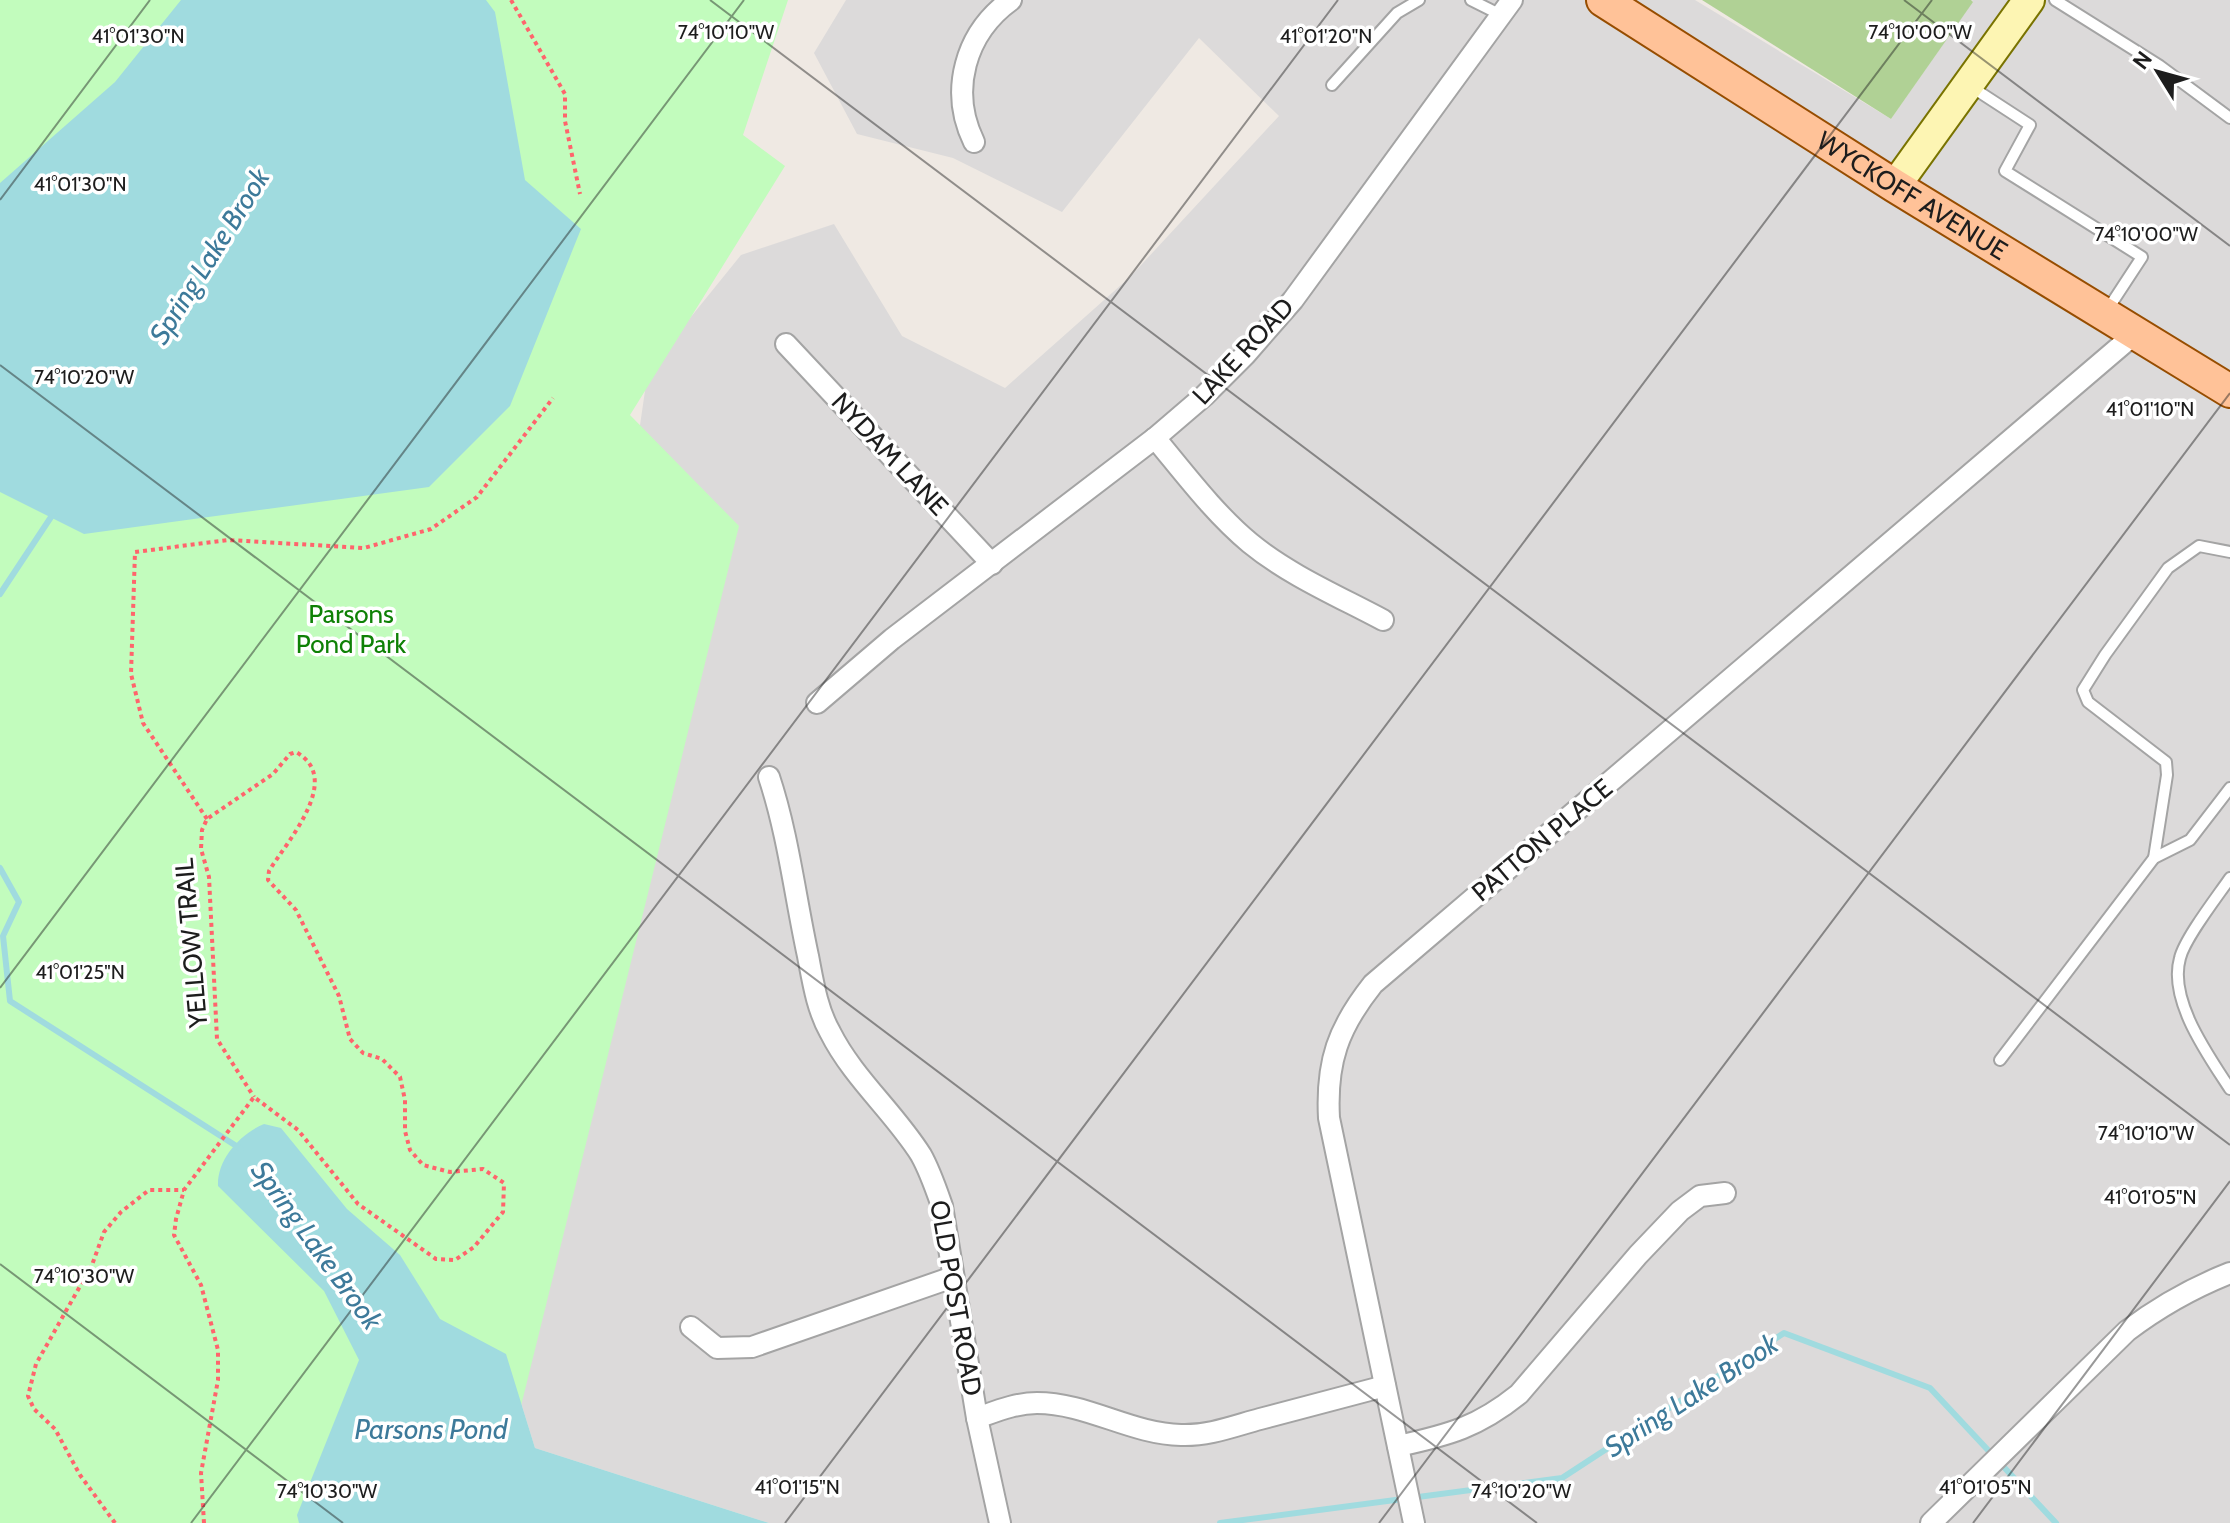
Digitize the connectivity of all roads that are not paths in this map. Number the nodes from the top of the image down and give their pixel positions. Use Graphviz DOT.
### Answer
graph roads {
  1 [pos="1011,0"];
  2 [pos="1419,0"];
  3 [pos="1471,0"];
  4 [pos="1603,0"];
  5 [pos="2029,0"];
  6 [pos="2055,0"];
  7 [pos="1506,8"];
  8 [pos="1332,85"];
  9 [pos="1968,85"];
  10 [pos="2230,118"];
  11 [pos="974,142"];
  12 [pos="1895,186"];
  13 [pos="2105,313"];
  14 [pos="2137,332"];
  15 [pos="786,344"];
  16 [pos="2228,391"];
  17 [pos="1155,438"];
  18 [pos="2230,552"];
  19 [pos="992,564"];
  20 [pos="1383,620"];
  21 [pos="817,703"];
  22 [pos="769,777"];
  23 [pos="2230,788"];
  24 [pos="2154,858"];
  25 [pos="2230,878"];
  26 [pos="2000,1060"];
  27 [pos="2230,1089"];
  28 [pos="1725,1193"];
  29 [pos="2230,1273"];
  30 [pos="953,1277"];
  31 [pos="691,1327"];
  32 [pos="1385,1386"];
  33 [pos="977,1418"];
  34 [pos="1398,1446"];
  35 [pos="1000,1523"];
  36 [pos="1414,1523"];
  37 [pos="1931,1523"];
  1 -- 11 [label="street"];
  2 -- 8 [label="lane"];
  3 -- 7 [label="lane"];
  4 -- 12 [label="main road, WYCKOFF AVENUE"];
  5 -- 9 [label="street"];
  6 -- 10 [label="lane"];
  7 -- 17 [label="street, LAKE ROAD"];
  9 -- 12 [label="street"];
  9 -- 13 [label="lane"];
  12 -- 13 [label="main road, WYCKOFF AVENUE"];
  13 -- 14 [label="main road, WYCKOFF AVENUE"];
  14 -- 16 [label="main road, WYCKOFF AVENUE"];
  14 -- 32 [label="street, PATTON PLACE"];
  15 -- 19 [label="street, NYDAM LANE"];
  17 -- 19 [label="street, LAKE ROAD"];
  17 -- 20 [label="street"];
  18 -- 24 [label="lane"];
  19 -- 21 [label="street, LAKE ROAD"];
  22 -- 30 [label="street, OLD POST ROAD"];
  23 -- 24 [label="lane"];
  24 -- 26 [label="lane"];
  25 -- 27 [label="lane"];
  28 -- 34 [label="street"];
  29 -- 37 [label="street"];
  30 -- 31 [label="street"];
  30 -- 33 [label="street, OLD POST ROAD"];
  32 -- 33 [label="street"];
  32 -- 34 [label="street, PATTON PLACE"];
  33 -- 35 [label="street, OLD POST ROAD"];
  34 -- 36 [label="street, PATTON PLACE"];
}
